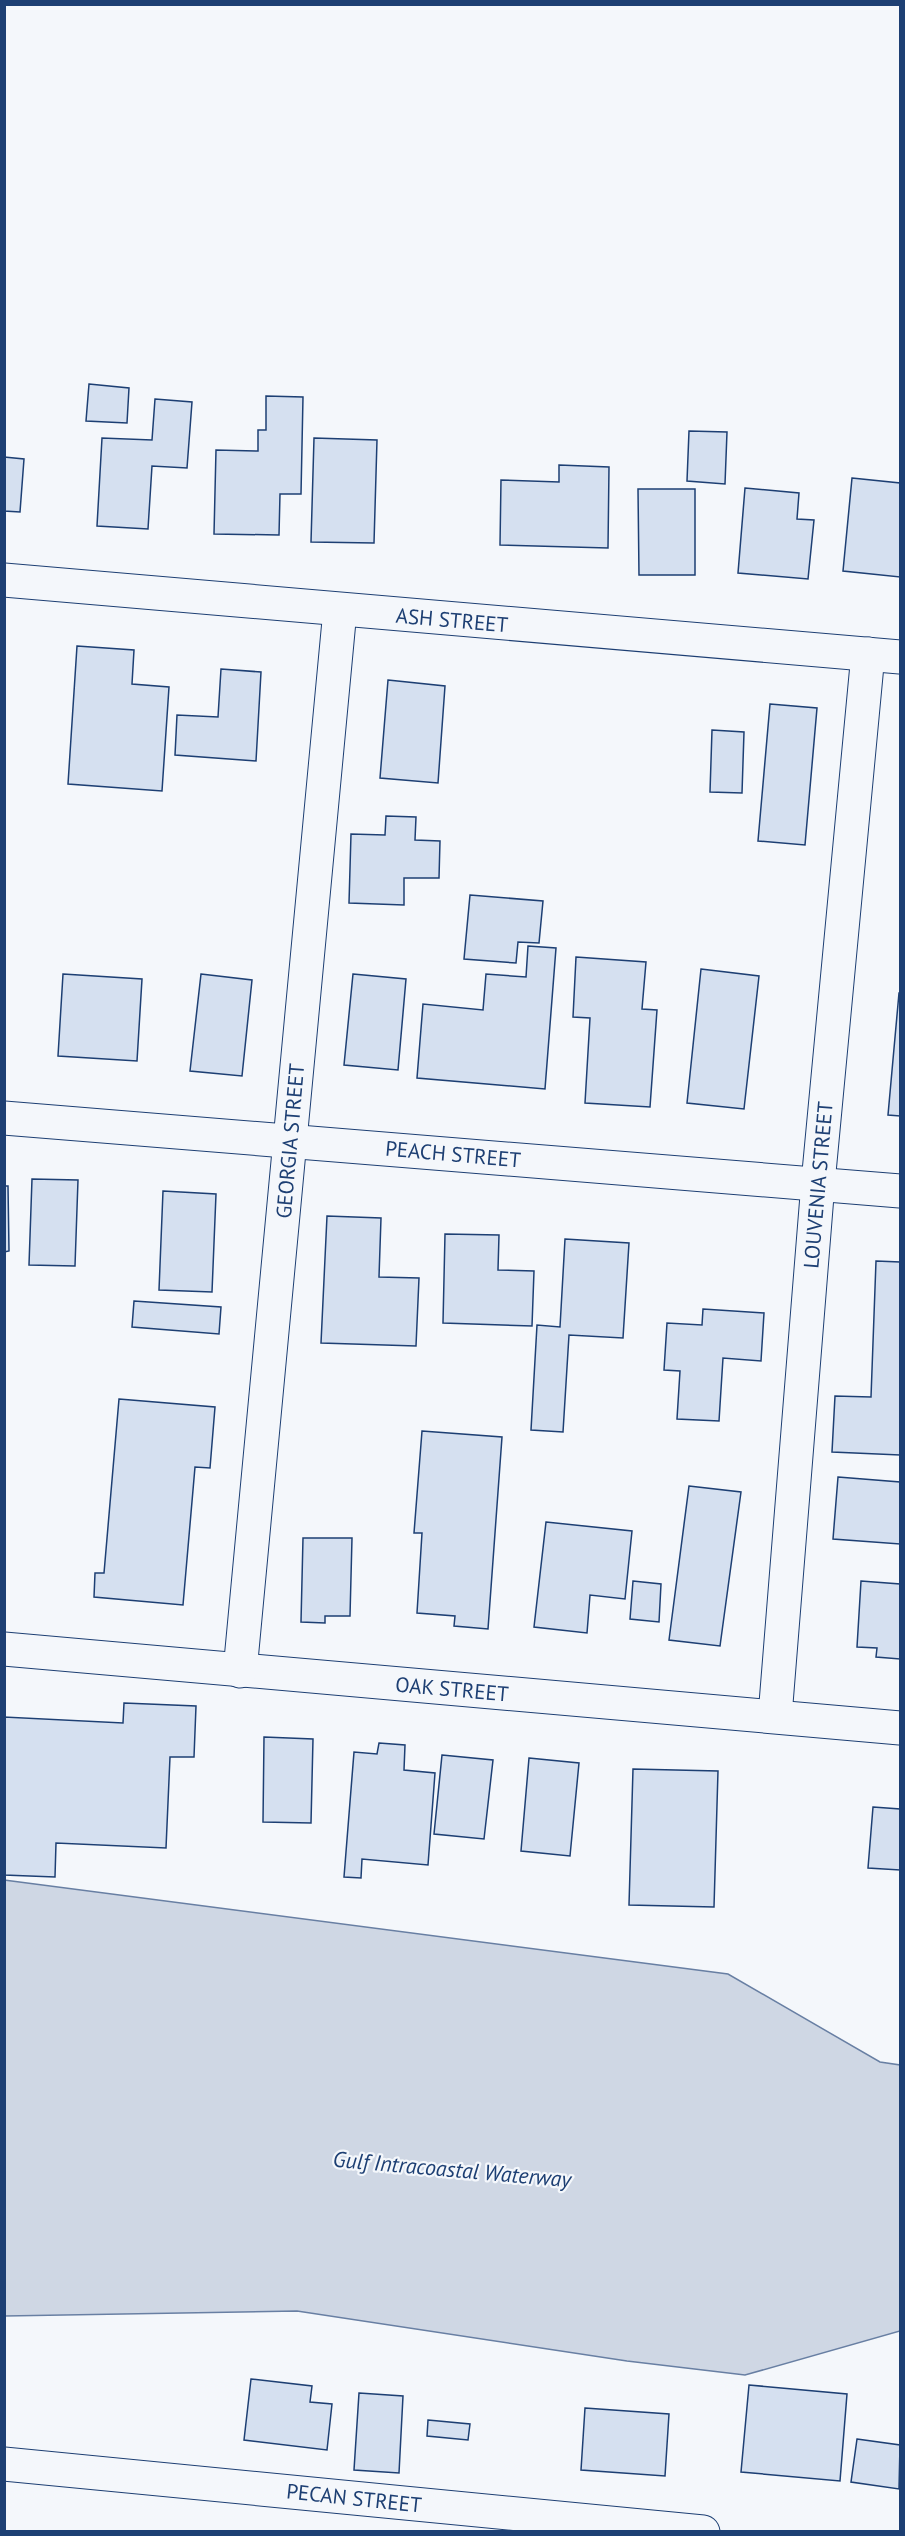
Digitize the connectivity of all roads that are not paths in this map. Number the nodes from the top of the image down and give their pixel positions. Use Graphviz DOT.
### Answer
graph roads {
  1 [pos="4,580"];
  2 [pos="340,610"];
  3 [pos="868,654"];
  4 [pos="900,657"];
  5 [pos="4,1118"];
  6 [pos="290,1141"];
  7 [pos="818,1183"];
  8 [pos="900,1191"];
  9 [pos="4,1649"];
  10 [pos="240,1671"];
  11 [pos="775,1716"];
  12 [pos="900,1728"];
  13 [pos="4,2464"];
  14 [pos="703,2532"];
  1 -- 2 [label="street, ASH STREET"];
  2 -- 3 [label="street, ASH STREET"];
  2 -- 6 [label="street, GEORGIA STREET"];
  3 -- 4 [label="street, ASH STREET"];
  3 -- 7 [label="street, LOUVENIA STREET"];
  5 -- 6 [label="street, PEACH STREET"];
  6 -- 7 [label="street, PEACH STREET"];
  6 -- 10 [label="street, GEORGIA STREET"];
  7 -- 8 [label="street, PEACH STREET"];
  7 -- 11 [label="street, LOUVENIA STREET"];
  9 -- 10 [label="street, OAK STREET"];
  10 -- 11 [label="street, OAK STREET"];
  11 -- 12 [label="street, OAK STREET"];
  13 -- 14 [label="street, PECAN STREET"];
}
